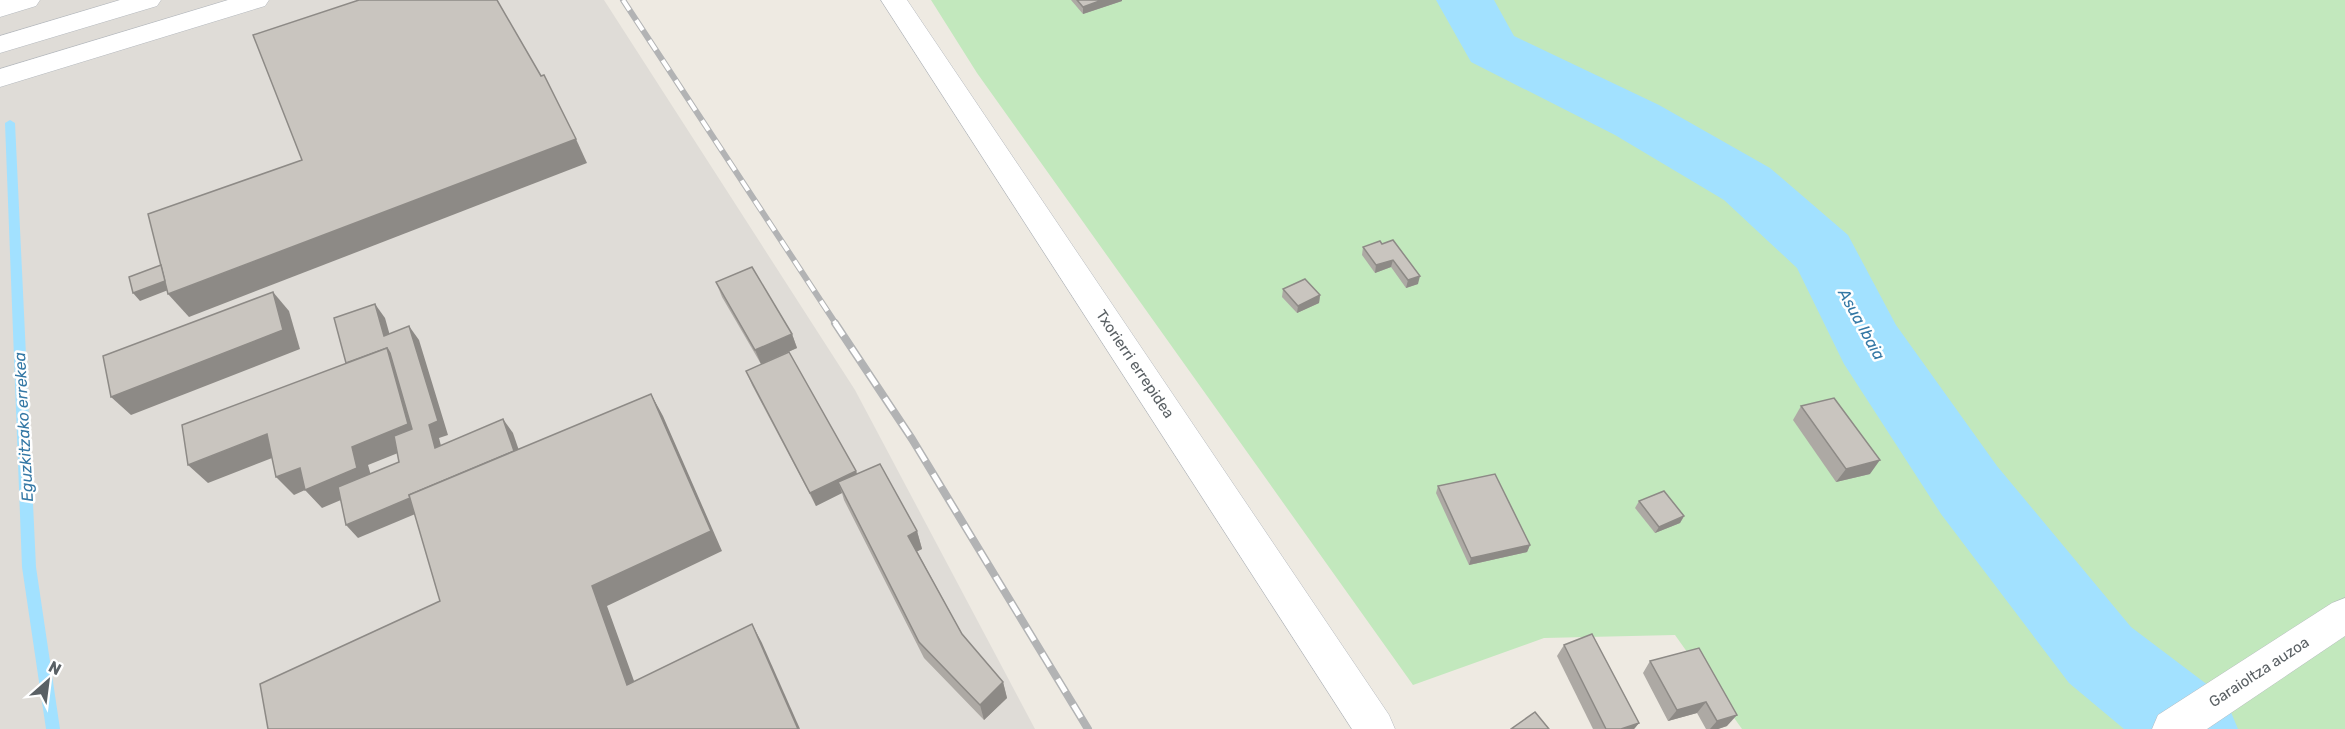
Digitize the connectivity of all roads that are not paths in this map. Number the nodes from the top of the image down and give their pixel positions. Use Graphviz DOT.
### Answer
graph roads {
  1 [pos="27,0"];
  2 [pos="148,0"];
  3 [pos="256,0"];
  4 [pos="894,0"];
  5 [pos="0,9"];
  6 [pos="0,45"];
  7 [pos="0,78"];
  8 [pos="2345,615"];
  9 [pos="1375,729"];
  10 [pos="2172,729"];
  1 -- 5 [label="street"];
  2 -- 6 [label="street"];
  3 -- 7 [label="street"];
  4 -- 9 [label="street, Txorierri errepidea"];
  8 -- 10 [label="street, Garaioltza auzoa"];
}
